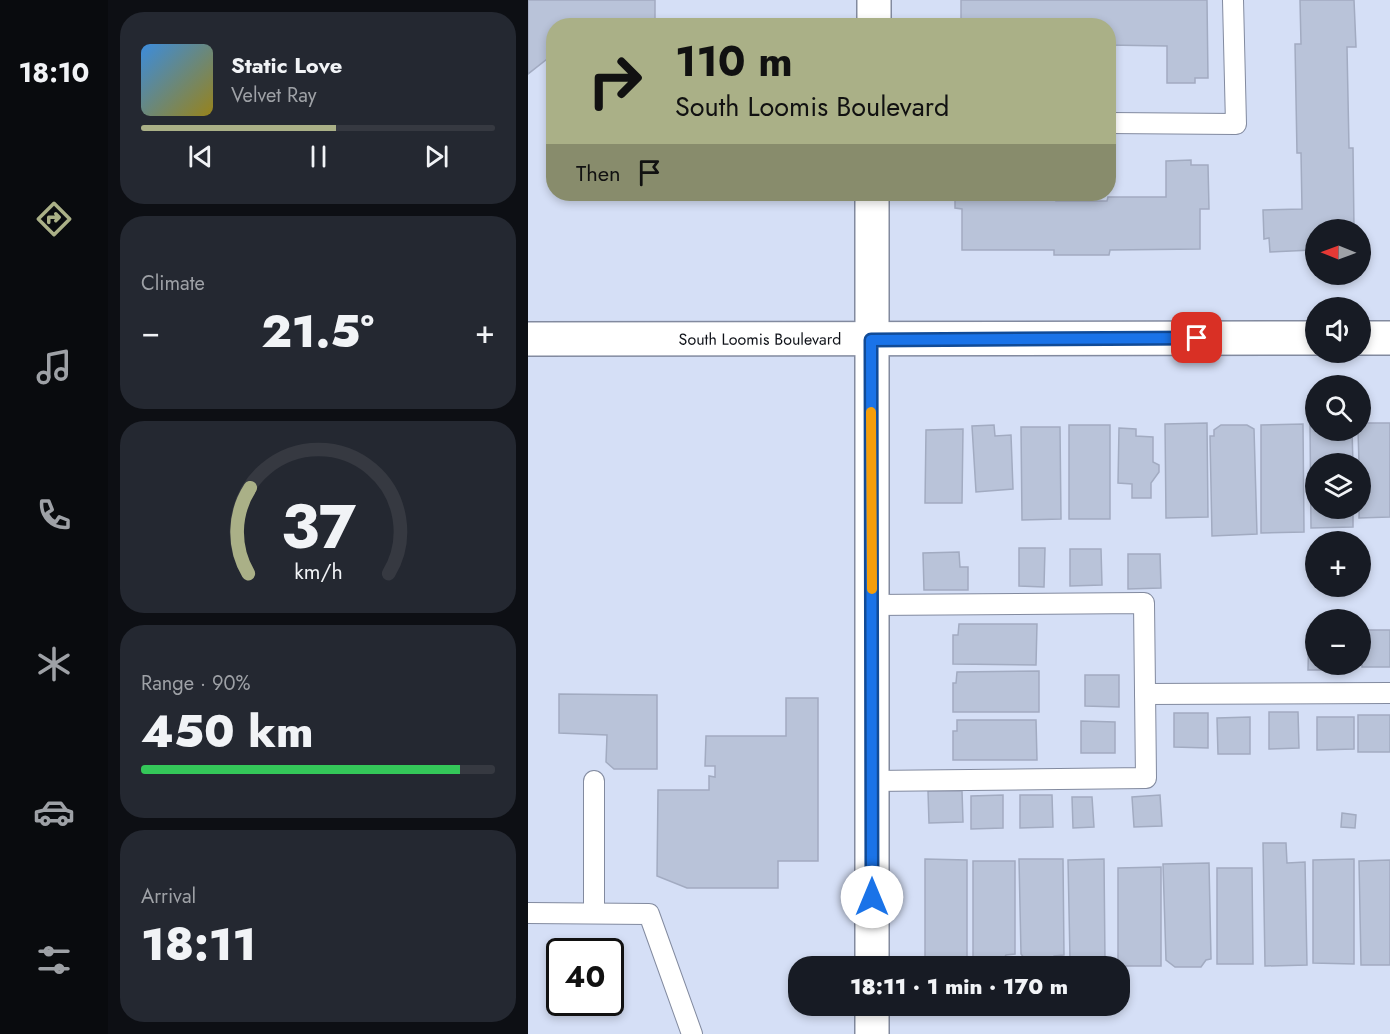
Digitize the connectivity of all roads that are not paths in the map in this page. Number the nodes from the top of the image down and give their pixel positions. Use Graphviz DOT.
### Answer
graph roads {
  1 [pos="874,0"];
  2 [pos="1233,0"];
  3 [pos="874,18"];
  4 [pos="1116,123"];
  5 [pos="872,201"];
  6 [pos="1305,338"];
  7 [pos="1371,338"];
  8 [pos="1390,338"];
  9 [pos="528,339"];
  10 [pos="871,340"];
  11 [pos="872,605"];
  12 [pos="1390,693"];
  13 [pos="1145,694"];
  14 [pos="594,781"];
  15 [pos="871,781"];
  16 [pos="594,912"];
  17 [pos="528,914"];
  18 [pos="872,956"];
  19 [pos="872,1016"];
  20 [pos="692,1034"];
  21 [pos="872,1034"];
  1 -- 3 [label="street"];
  2 -- 4 [label="lane"];
  5 -- 10 [label="street"];
  6 -- 10 [label="street, South Loomis Boulevard"];
  7 -- 8 [label="street"];
  9 -- 10 [label="street, South Loomis Boulevard"];
  10 -- 11 [label="street"];
  11 -- 13 [label="lane"];
  11 -- 15 [label="street"];
  12 -- 13 [label="lane"];
  13 -- 15 [label="lane"];
  14 -- 16 [label="lane"];
  15 -- 18 [label="street"];
  16 -- 17 [label="lane"];
  16 -- 20 [label="lane"];
  19 -- 21 [label="street"];
}
